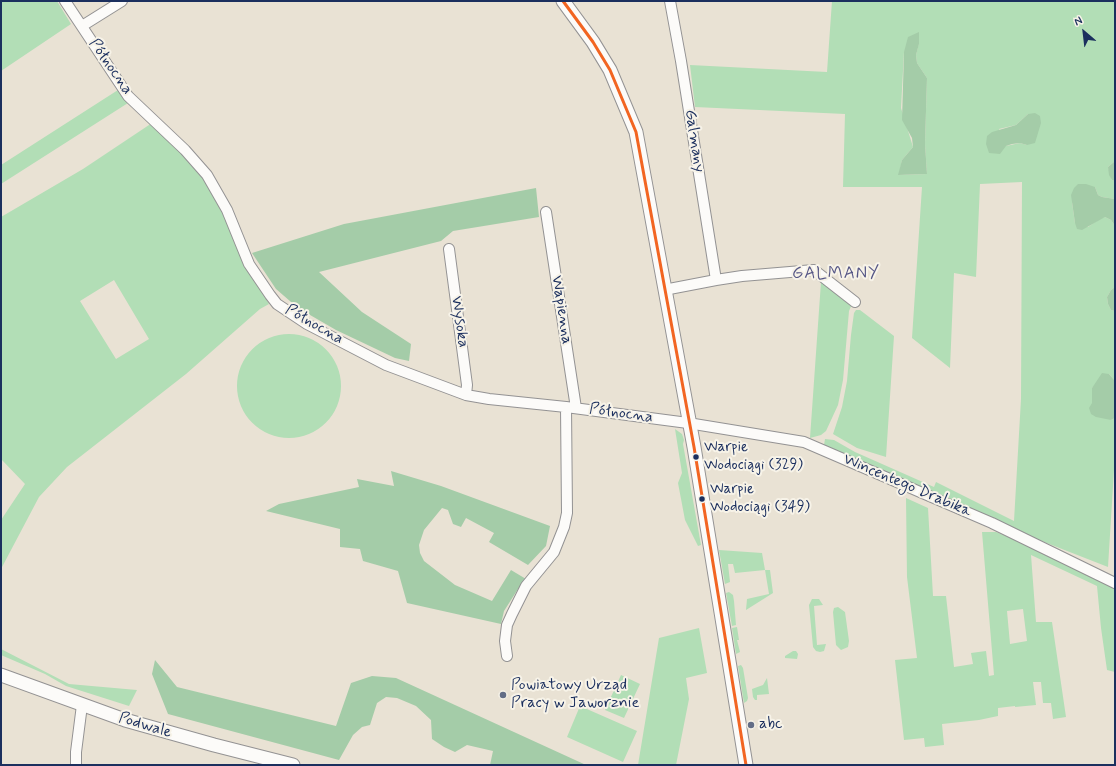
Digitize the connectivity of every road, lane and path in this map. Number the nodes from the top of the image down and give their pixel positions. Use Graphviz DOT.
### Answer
graph roads {
  1 [pos="65,1"];
  2 [pos="122,1"];
  3 [pos="563,1"];
  4 [pos="670,1"];
  5 [pos="82,26"];
  6 [pos="546,212"];
  7 [pos="449,249"];
  8 [pos="716,280"];
  9 [pos="664,290"];
  10 [pos="855,302"];
  11 [pos="466,394"];
  12 [pos="571,407"];
  13 [pos="688,423"];
  14 [pos="1115,583"];
  15 [pos="507,656"];
  16 [pos="1,675"];
  17 [pos="82,706"];
  18 [pos="76,765"];
  19 [pos="293,765"];
  20 [pos="746,765"];
  1 -- 5 [label="street, Północna"];
  2 -- 5 [label="street"];
  3 -- 9 [label="street"];
  4 -- 8 [label="street, Galmany"];
  5 -- 11 [label="street, Północna"];
  6 -- 12 [label="street, Wapienna"];
  7 -- 11 [label="street, Wysoka"];
  8 -- 9 [label="street"];
  8 -- 10 [label="street"];
  9 -- 13 [label="street"];
  11 -- 12 [label="street, Północna"];
  12 -- 13 [label="street, Północna"];
  12 -- 15 [label="street, Wapienna"];
  13 -- 14 [label="street, Wincentego Drabika"];
  13 -- 20 [label="street"];
  16 -- 17 [label="street, Podwale"];
  17 -- 18 [label="street"];
  17 -- 19 [label="street, Podwale"];
}
